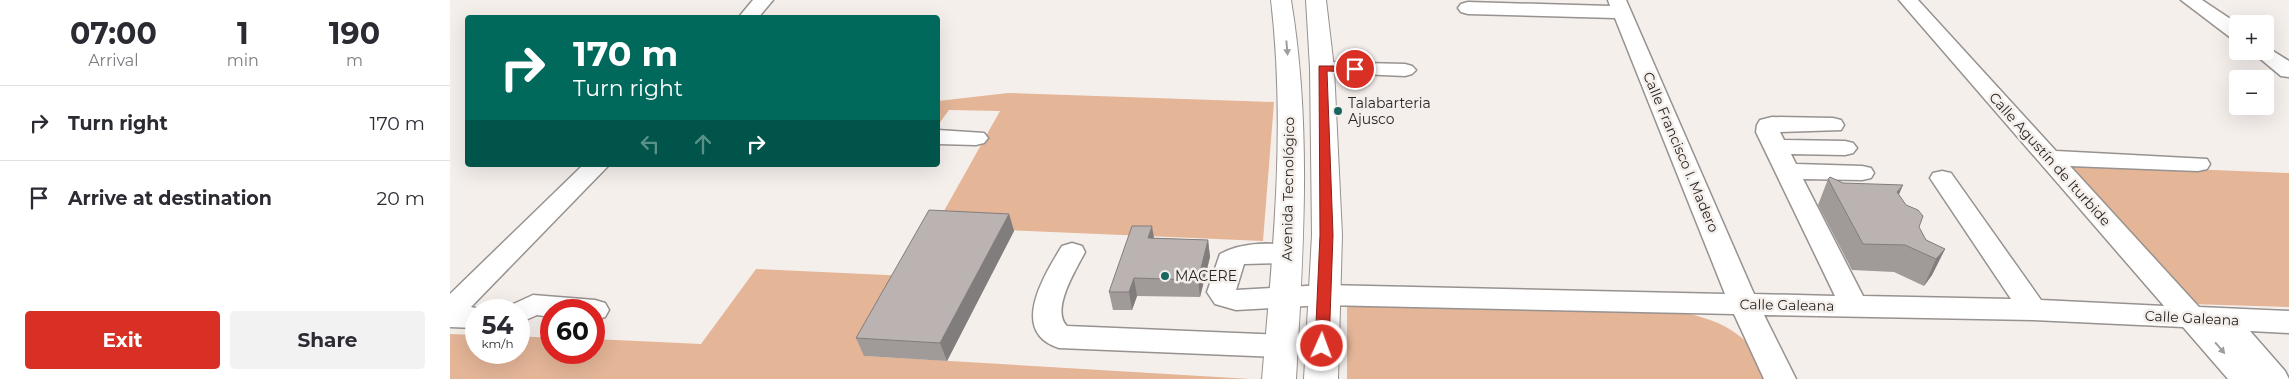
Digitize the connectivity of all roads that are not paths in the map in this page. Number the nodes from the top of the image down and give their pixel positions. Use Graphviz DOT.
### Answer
graph roads {
  1 [pos="764,0"];
  2 [pos="1281,0"];
  3 [pos="1908,0"];
  4 [pos="2190,0"];
  5 [pos="1318,3"];
  6 [pos="1619,6"];
  7 [pos="1468,8"];
  8 [pos="750,15"];
  9 [pos="2229,28"];
  10 [pos="2273,60"];
  11 [pos="1322,68"];
  12 [pos="1404,70"];
  13 [pos="2289,72"];
  14 [pos="1833,124"];
  15 [pos="940,137"];
  16 [pos="976,138"];
  17 [pos="1774,147"];
  18 [pos="1845,148"];
  19 [pos="2048,158"];
  20 [pos="2198,164"];
  21 [pos="595,167"];
  22 [pos="1786,172"];
  23 [pos="1862,173"];
  24 [pos="1942,178"];
  25 [pos="1072,252"];
  26 [pos="1287,254"];
  27 [pos="1324,295"];
  28 [pos="1285,297"];
  29 [pos="1744,304"];
  30 [pos="1854,306"];
  31 [pos="2033,310"];
  32 [pos="450,311"];
  33 [pos="450,317"];
  34 [pos="465,318"];
  35 [pos="2193,318"];
  36 [pos="2223,319"];
  37 [pos="2289,322"];
  38 [pos="1281,346"];
  39 [pos="1279,379"];
  40 [pos="1321,379"];
  41 [pos="1780,379"];
  42 [pos="2246,379"];
  43 [pos="2274,379"];
  1 -- 8 [label="street"];
  2 -- 26 [label="main road, Avenida Tecnológico, one-way"];
  3 -- 19 [label="street, Calle Agustín de Iturbide"];
  4 -- 9 [label="street"];
  5 -- 11 [label="main road"];
  6 -- 7 [label="street"];
  6 -- 29 [label="street, Calle Francisco I. Madero"];
  10 -- 13 [label="street"];
  11 -- 12 [label="street"];
  11 -- 27 [label="main road"];
  14 -- 17 [label="street"];
  15 -- 16 [label="street"];
  17 -- 18 [label="street"];
  17 -- 22 [label="street"];
  19 -- 20 [label="street"];
  19 -- 35 [label="street, Calle Agustín de Iturbide"];
  21 -- 32 [label="street"];
  22 -- 23 [label="street"];
  22 -- 30 [label="street"];
  24 -- 31 [label="street"];
  25 -- 38 [label="street"];
  26 -- 28 [label="main road, Avenida Tecnológico"];
  26 -- 28 [label="street, Calle Galeana"];
  27 -- 28 [label="street, Calle Galeana"];
  27 -- 29 [label="street, Calle Galeana"];
  27 -- 40 [label="main road"];
  28 -- 38 [label="main road, Avenida Tecnológico"];
  29 -- 30 [label="street, Calle Galeana"];
  29 -- 41 [label="street, Calle Francisco I. Madero"];
  30 -- 31 [label="street, Calle Galeana"];
  31 -- 35 [label="street, Calle Galeana"];
  33 -- 34 [label="street"];
  35 -- 36 [label="street, Calle Galeana"];
  35 -- 42 [label="street, Calle Agustín de Iturbide, one-way"];
  36 -- 37 [label="street, Calle Galeana"];
  36 -- 43 [label="street"];
  38 -- 39 [label="main road, Avenida Tecnológico"];
}
